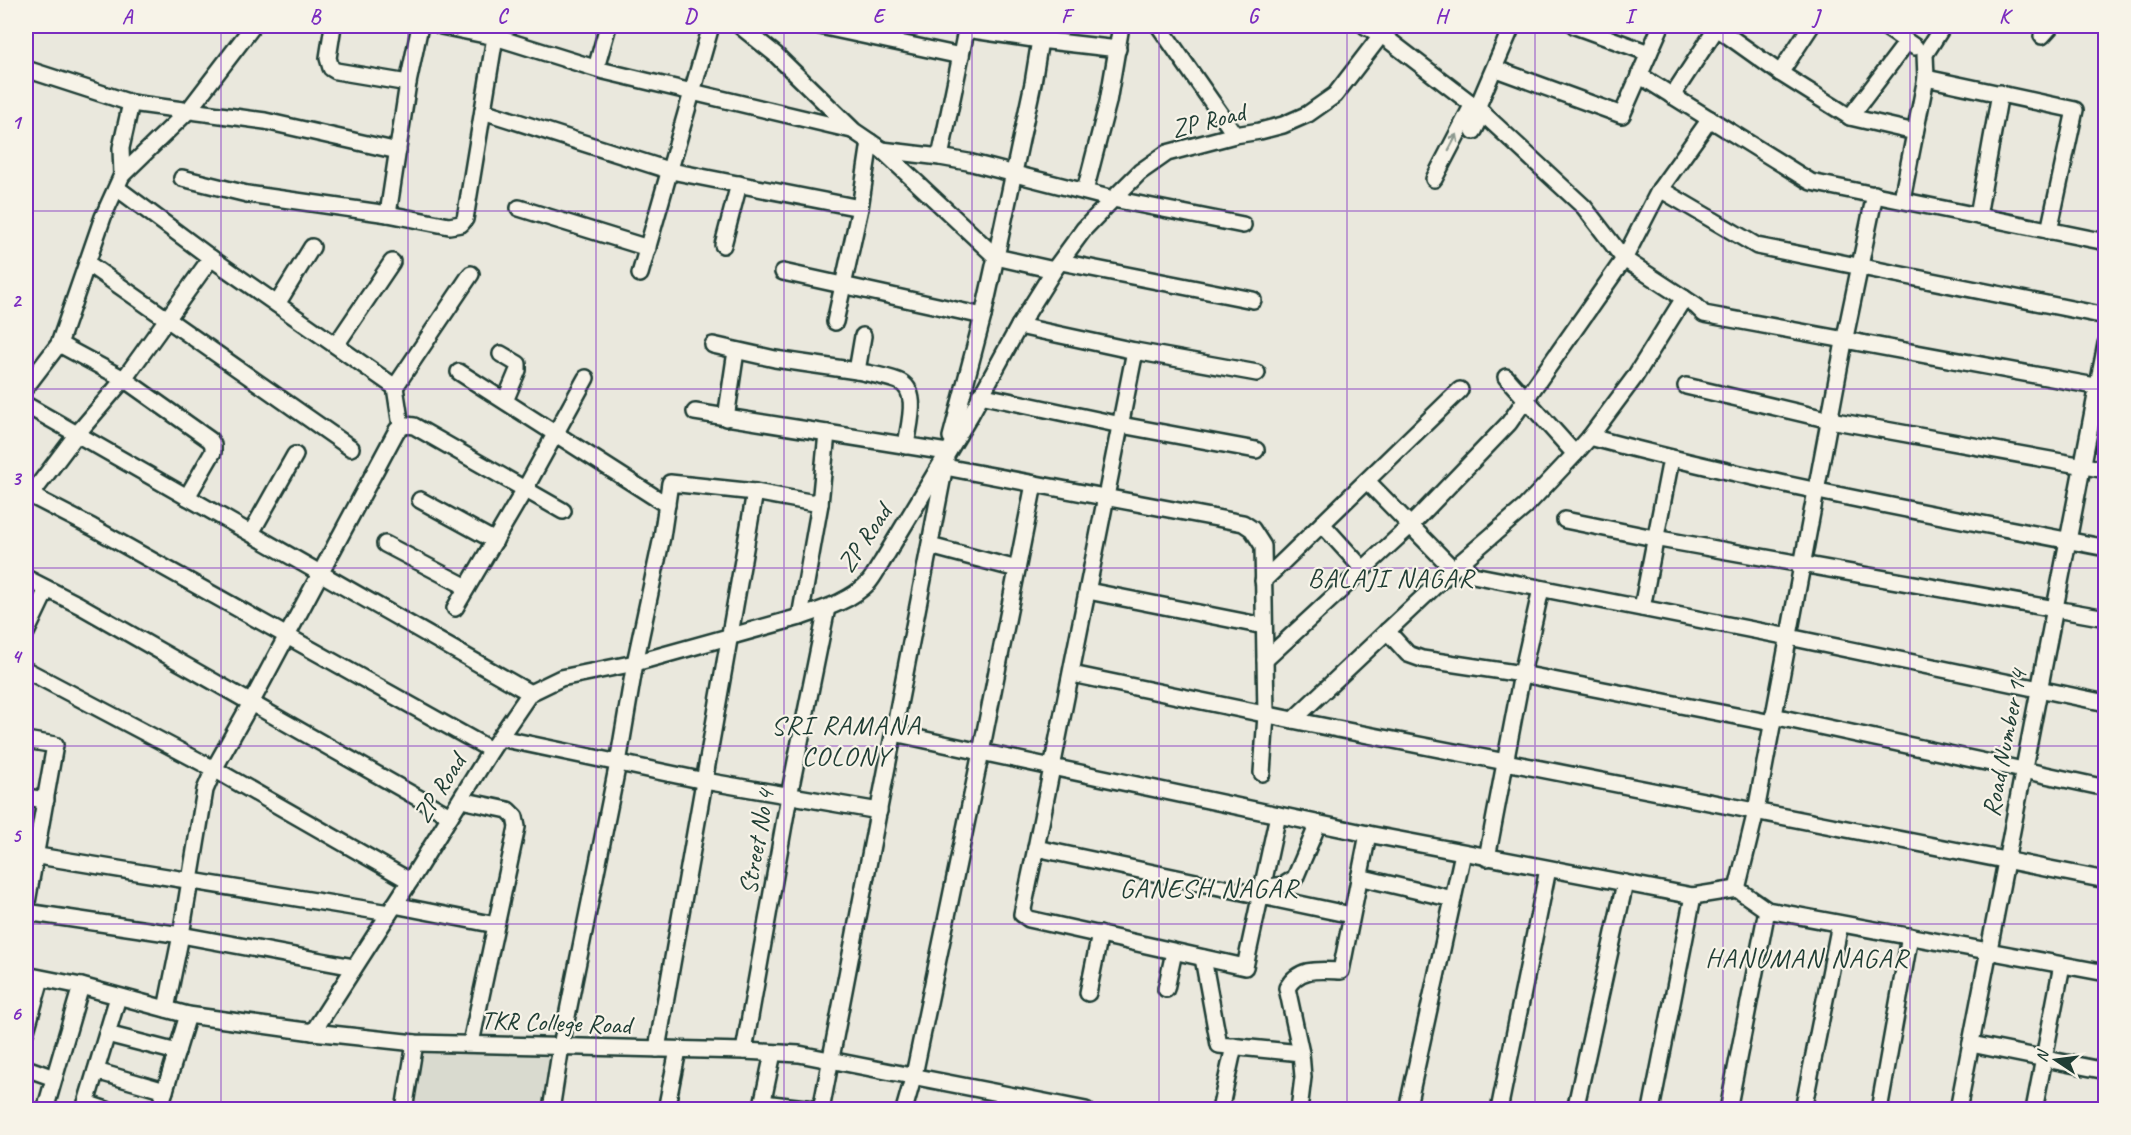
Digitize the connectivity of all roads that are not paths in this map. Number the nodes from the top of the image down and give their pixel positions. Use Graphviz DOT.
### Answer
graph roads {
  1 [pos="253,26"];
  2 [pos="333,26"];
  3 [pos="420,26"];
  4 [pos="441,26"];
  5 [pos="608,26"];
  6 [pos="711,26"];
  7 [pos="740,26"];
  8 [pos="820,26"];
  9 [pos="1121,26"];
  10 [pos="1159,26"];
  11 [pos="1365,26"];
  12 [pos="1512,26"];
  13 [pos="1575,26"];
  14 [pos="1661,26"];
  15 [pos="1811,26"];
  16 [pos="1884,26"];
  17 [pos="1943,26"];
  18 [pos="967,27"];
  19 [pos="1718,27"];
  20 [pos="477,29"];
  21 [pos="1385,30"];
  22 [pos="495,37"];
  23 [pos="1040,40"];
  24 [pos="1907,42"];
  25 [pos="1118,49"];
  26 [pos="1649,53"];
  27 [pos="1925,54"];
  28 [pos="961,56"];
  29 [pos="596,68"];
  30 [pos="26,69"];
  31 [pos="1496,69"];
  32 [pos="1780,73"];
  33 [pos="1640,75"];
  34 [pos="1926,78"];
  35 [pos="408,83"];
  36 [pos="693,92"];
  37 [pos="2000,93"];
  38 [pos="1672,96"];
  39 [pos="131,103"];
  40 [pos="1478,108"];
  41 [pos="188,111"];
  42 [pos="483,111"];
  43 [pos="1850,117"];
  44 [pos="1710,119"];
  45 [pos="1474,130"];
  46 [pos="854,131"];
  47 [pos="1915,132"];
  48 [pos="1235,135"];
  49 [pos="876,146"];
  50 [pos="398,151"];
  51 [pos="940,157"];
  52 [pos="671,171"];
  53 [pos="1014,174"];
  54 [pos="182,178"];
  55 [pos="1434,180"];
  56 [pos="119,181"];
  57 [pos="740,184"];
  58 [pos="1660,189"];
  59 [pos="1085,191"];
  60 [pos="1875,194"];
  61 [pos="1113,199"];
  62 [pos="1902,199"];
  63 [pos="519,208"];
  64 [pos="860,208"];
  65 [pos="388,214"];
  66 [pos="1978,216"];
  67 [pos="1243,225"];
  68 [pos="2049,231"];
  69 [pos="2106,242"];
  70 [pos="723,245"];
  71 [pos="312,247"];
  72 [pos="648,248"];
  73 [pos="996,257"];
  74 [pos="211,258"];
  75 [pos="1624,259"];
  76 [pos="392,262"];
  77 [pos="87,263"];
  78 [pos="1058,266"];
  79 [pos="1859,266"];
  80 [pos="783,272"];
  81 [pos="471,274"];
  82 [pos="640,274"];
  83 [pos="842,285"];
  84 [pos="1684,298"];
  85 [pos="1253,300"];
  86 [pos="277,304"];
  87 [pos="983,316"];
  88 [pos="2106,316"];
  89 [pos="167,318"];
  90 [pos="835,322"];
  91 [pos="1019,327"];
  92 [pos="863,336"];
  93 [pos="1844,342"];
  94 [pos="58,344"];
  95 [pos="2106,344"];
  96 [pos="336,345"];
  97 [pos="713,345"];
  98 [pos="736,351"];
  99 [pos="1136,351"];
  100 [pos="501,354"];
  101 [pos="857,371"];
  102 [pos="459,372"];
  103 [pos="1257,374"];
  104 [pos="1506,377"];
  105 [pos="586,378"];
  106 [pos="124,379"];
  107 [pos="1686,386"];
  108 [pos="26,387"];
  109 [pos="395,387"];
  110 [pos="2101,387"];
  111 [pos="1460,390"];
  112 [pos="980,395"];
  113 [pos="1526,399"];
  114 [pos="505,401"];
  115 [pos="26,405"];
  116 [pos="695,412"];
  117 [pos="726,418"];
  118 [pos="1830,420"];
  119 [pos="1121,425"];
  120 [pos="401,426"];
  121 [pos="556,432"];
  122 [pos="827,433"];
  123 [pos="77,434"];
  124 [pos="1590,437"];
  125 [pos="906,446"];
  126 [pos="351,448"];
  127 [pos="1256,450"];
  128 [pos="296,454"];
  129 [pos="1575,454"];
  130 [pos="1671,459"];
  131 [pos="946,460"];
  132 [pos="2082,466"];
  133 [pos="2106,470"];
  134 [pos="1367,481"];
  135 [pos="1034,484"];
  136 [pos="525,489"];
  137 [pos="1817,491"];
  138 [pos="755,492"];
  139 [pos="28,494"];
  140 [pos="187,497"];
  141 [pos="1107,498"];
  142 [pos="420,500"];
  143 [pos="820,504"];
  144 [pos="667,505"];
  145 [pos="563,511"];
  146 [pos="1565,520"];
  147 [pos="1322,524"];
  148 [pos="1410,526"];
  149 [pos="251,533"];
  150 [pos="1654,538"];
  151 [pos="2068,540"];
  152 [pos="495,541"];
  153 [pos="385,544"];
  154 [pos="930,546"];
  155 [pos="2106,548"];
  156 [pos="1803,564"];
  157 [pos="1457,566"];
  158 [pos="1017,569"];
  159 [pos="1363,569"];
  160 [pos="321,574"];
  161 [pos="26,578"];
  162 [pos="1263,581"];
  163 [pos="467,587"];
  164 [pos="47,589"];
  165 [pos="1541,589"];
  166 [pos="1088,591"];
  167 [pos="454,608"];
  168 [pos="827,608"];
  169 [pos="1642,608"];
  170 [pos="2055,608"];
  171 [pos="800,617"];
  172 [pos="2106,618"];
  173 [pos="1264,626"];
  174 [pos="1387,631"];
  175 [pos="26,633"];
  176 [pos="731,635"];
  177 [pos="287,636"];
  178 [pos="1789,637"];
  179 [pos="1265,660"];
  180 [pos="635,663"];
  181 [pos="26,670"];
  182 [pos="1072,674"];
  183 [pos="1522,674"];
  184 [pos="2039,689"];
  185 [pos="530,693"];
  186 [pos="251,703"];
  187 [pos="2106,703"];
  188 [pos="1266,715"];
  189 [pos="1773,719"];
  190 [pos="1293,720"];
  191 [pos="894,733"];
  192 [pos="26,740"];
  193 [pos="496,744"];
  194 [pos="981,752"];
  195 [pos="1506,762"];
  196 [pos="618,763"];
  197 [pos="1053,767"];
  198 [pos="214,769"];
  199 [pos="2023,771"];
  200 [pos="1262,773"];
  201 [pos="705,781"];
  202 [pos="2106,788"];
  203 [pos="789,796"];
  204 [pos="26,797"];
  205 [pos="46,800"];
  206 [pos="461,800"];
  207 [pos="879,811"];
  208 [pos="1756,811"];
  209 [pos="1278,815"];
  210 [pos="450,816"];
  211 [pos="1318,824"];
  212 [pos="1368,834"];
  213 [pos="1036,848"];
  214 [pos="1463,853"];
  215 [pos="31,855"];
  216 [pos="1487,858"];
  217 [pos="2006,861"];
  218 [pos="1548,869"];
  219 [pos="1359,877"];
  220 [pos="191,880"];
  221 [pos="2106,880"];
  222 [pos="410,881"];
  223 [pos="1625,883"];
  224 [pos="1737,889"];
  225 [pos="1260,892"];
  226 [pos="1693,896"];
  227 [pos="1453,898"];
  228 [pos="391,909"];
  229 [pos="26,910"];
  230 [pos="1767,910"];
  231 [pos="1351,915"];
  232 [pos="1840,924"];
  233 [pos="496,925"];
  234 [pos="1100,934"];
  235 [pos="181,935"];
  236 [pos="1910,936"];
  237 [pos="1989,950"];
  238 [pos="1174,952"];
  239 [pos="1203,958"];
  240 [pos="2062,965"];
  241 [pos="354,967"];
  242 [pos="2106,973"];
  243 [pos="33,977"];
  244 [pos="81,986"];
  245 [pos="1166,989"];
  246 [pos="1088,993"];
  247 [pos="118,997"];
  248 [pos="166,1009"];
  249 [pos="188,1015"];
  250 [pos="26,1031"];
  251 [pos="313,1032"];
  252 [pos="107,1034"];
  253 [pos="415,1043"];
  254 [pos="471,1043"];
  255 [pos="1971,1044"];
  256 [pos="561,1046"];
  257 [pos="1234,1046"];
  258 [pos="657,1049"];
  259 [pos="678,1050"];
  260 [pos="744,1050"];
  261 [pos="177,1052"];
  262 [pos="773,1053"];
  263 [pos="1301,1053"];
  264 [pos="2044,1058"];
  265 [pos="831,1059"];
  266 [pos="26,1068"];
  267 [pos="96,1071"];
  268 [pos="2106,1071"];
  269 [pos="914,1075"];
  270 [pos="54,1078"];
  271 [pos="165,1091"];
  272 [pos="85,1106"];
  273 [pos="762,1106"];
  274 [pos="822,1109"];
  275 [pos="45,1110"];
  276 [pos="107,1110"];
  277 [pos="159,1110"];
  278 [pos="404,1110"];
  279 [pos="551,1110"];
  280 [pos="666,1110"];
  281 [pos="904,1110"];
  282 [pos="1086,1110"];
  283 [pos="1220,1110"];
  284 [pos="1299,1110"];
  285 [pos="1407,1110"];
  286 [pos="1499,1110"];
  287 [pos="1575,1110"];
  288 [pos="1651,1110"];
  289 [pos="1728,1110"];
  290 [pos="1803,1110"];
  291 [pos="1879,1110"];
  292 [pos="1959,1110"];
  293 [pos="2034,1110"];
  1 -- 41 [label="street"];
  2 -- 35 [label="street"];
  3 -- 35 [label="street"];
  4 -- 20 [label="street"];
  5 -- 29 [label="street"];
  6 -- 36 [label="street"];
  7 -- 46 [label="street"];
  8 -- 28 [label="street"];
  9 -- 25 [label="street"];
  10 -- 48 [label="street"];
  11 -- 21 [label="street"];
  12 -- 31 [label="street"];
  13 -- 26 [label="street"];
  14 -- 26 [label="street"];
  15 -- 32 [label="street"];
  16 -- 24 [label="street"];
  17 -- 27 [label="street"];
  18 -- 23 [label="street"];
  18 -- 28 [label="street"];
  19 -- 32 [label="street"];
  19 -- 38 [label="street"];
  20 -- 22 [label="street"];
  21 -- 40 [label="street"];
  21 -- 48 [label="street, ZP Road"];
  22 -- 29 [label="street"];
  22 -- 42 [label="street"];
  23 -- 25 [label="street"];
  23 -- 53 [label="street"];
  24 -- 27 [label="street"];
  24 -- 43 [label="street"];
  25 -- 59 [label="street"];
  26 -- 33 [label="street"];
  27 -- 34 [label="street"];
  28 -- 51 [label="street"];
  29 -- 36 [label="street"];
  30 -- 39 [label="street"];
  31 -- 33 [label="street"];
  31 -- 40 [label="street"];
  32 -- 43 [label="street"];
  33 -- 38 [label="street"];
  34 -- 37 [label="street"];
  34 -- 47 [label="street"];
  35 -- 50 [label="street"];
  36 -- 46 [label="street"];
  36 -- 52 [label="street"];
  37 -- 66 [label="street"];
  37 -- 68 [label="street"];
  38 -- 44 [label="street"];
  39 -- 41 [label="street"];
  39 -- 56 [label="street"];
  40 -- 45 [label="street"];
  55 -- 40 [label="street, one-way"];
  40 -- 75 [label="street"];
  41 -- 50 [label="street"];
  41 -- 56 [label="street"];
  42 -- 52 [label="street"];
  42 -- 65 [label="street"];
  43 -- 47 [label="street"];
  44 -- 58 [label="street"];
  44 -- 60 [label="street"];
  46 -- 49 [label="street"];
  47 -- 62 [label="street"];
  48 -- 61 [label="street, ZP Road"];
  49 -- 51 [label="street"];
  49 -- 64 [label="street"];
  49 -- 73 [label="street"];
  50 -- 65 [label="street"];
  51 -- 53 [label="street"];
  52 -- 57 [label="street"];
  52 -- 72 [label="street"];
  53 -- 59 [label="street"];
  53 -- 73 [label="street"];
  54 -- 65 [label="street"];
  56 -- 74 [label="street"];
  56 -- 77 [label="street"];
  57 -- 64 [label="street"];
  57 -- 70 [label="street"];
  58 -- 75 [label="street"];
  58 -- 79 [label="street"];
  59 -- 61 [label="street"];
  60 -- 62 [label="street"];
  60 -- 79 [label="street"];
  61 -- 67 [label="street"];
  61 -- 78 [label="street, ZP Road"];
  62 -- 66 [label="street"];
  63 -- 72 [label="street"];
  64 -- 83 [label="street"];
  66 -- 68 [label="street"];
  68 -- 69 [label="street"];
  71 -- 86 [label="street"];
  72 -- 82 [label="street"];
  73 -- 78 [label="street"];
  73 -- 87 [label="street"];
  74 -- 86 [label="street"];
  74 -- 89 [label="street"];
  75 -- 84 [label="street"];
  75 -- 113 [label="street"];
  76 -- 96 [label="street"];
  77 -- 89 [label="street"];
  77 -- 94 [label="street"];
  78 -- 85 [label="street"];
  78 -- 91 [label="street, ZP Road"];
  79 -- 88 [label="street"];
  79 -- 93 [label="street"];
  80 -- 83 [label="street"];
  81 -- 109 [label="street"];
  83 -- 87 [label="street"];
  83 -- 90 [label="street"];
  84 -- 93 [label="street"];
  84 -- 124 [label="street"];
  86 -- 96 [label="street"];
  87 -- 131 [label="street"];
  89 -- 106 [label="street"];
  89 -- 126 [label="street"];
  91 -- 99 [label="street"];
  91 -- 112 [label="street, ZP Road"];
  92 -- 101 [label="street"];
  93 -- 110 [label="street"];
  93 -- 118 [label="street"];
  94 -- 106 [label="street"];
  94 -- 108 [label="street"];
  95 -- 110 [label="street, Road Number 14"];
  96 -- 109 [label="street"];
  97 -- 98 [label="street"];
  98 -- 101 [label="street"];
  98 -- 117 [label="street"];
  99 -- 103 [label="street"];
  99 -- 119 [label="street"];
  100 -- 114 [label="street"];
  101 -- 125 [label="street"];
  102 -- 114 [label="street"];
  104 -- 113 [label="street"];
  105 -- 121 [label="street"];
  106 -- 123 [label="street"];
  106 -- 140 [label="street"];
  107 -- 118 [label="street"];
  109 -- 120 [label="street"];
  110 -- 132 [label="street, Road Number 14"];
  111 -- 134 [label="street"];
  112 -- 119 [label="street"];
  112 -- 131 [label="street, ZP Road"];
  113 -- 129 [label="street"];
  113 -- 148 [label="street"];
  114 -- 121 [label="street"];
  115 -- 123 [label="street"];
  116 -- 117 [label="street"];
  117 -- 122 [label="street"];
  118 -- 132 [label="street"];
  118 -- 137 [label="street"];
  119 -- 127 [label="street"];
  119 -- 141 [label="street"];
  120 -- 136 [label="street"];
  120 -- 160 [label="street"];
  121 -- 136 [label="street"];
  121 -- 144 [label="street"];
  122 -- 125 [label="street"];
  122 -- 143 [label="street"];
  123 -- 139 [label="street"];
  123 -- 140 [label="street"];
  124 -- 129 [label="street"];
  124 -- 130 [label="street"];
  125 -- 131 [label="street"];
  128 -- 149 [label="street"];
  129 -- 157 [label="street"];
  130 -- 137 [label="street"];
  130 -- 150 [label="street"];
  131 -- 135 [label="street"];
  131 -- 154 [label="street"];
  131 -- 168 [label="street, ZP Road"];
  132 -- 133 [label="street"];
  132 -- 151 [label="street, Road Number 14"];
  134 -- 147 [label="street"];
  134 -- 148 [label="street"];
  135 -- 141 [label="street"];
  135 -- 158 [label="street"];
  136 -- 145 [label="street"];
  136 -- 152 [label="street"];
  137 -- 151 [label="street"];
  137 -- 156 [label="street"];
  138 -- 143 [label="street"];
  138 -- 144 [label="street"];
  138 -- 176 [label="street"];
  139 -- 177 [label="street"];
  140 -- 149 [label="street"];
  141 -- 162 [label="street"];
  141 -- 166 [label="street"];
  142 -- 152 [label="street"];
  143 -- 171 [label="street"];
  144 -- 180 [label="street"];
  146 -- 150 [label="street"];
  147 -- 159 [label="street"];
  147 -- 162 [label="street"];
  148 -- 157 [label="street"];
  148 -- 159 [label="street"];
  149 -- 160 [label="street"];
  150 -- 156 [label="street"];
  150 -- 169 [label="street"];
  151 -- 155 [label="street"];
  151 -- 170 [label="street, Road Number 14"];
  152 -- 163 [label="street"];
  153 -- 163 [label="street"];
  154 -- 158 [label="street"];
  154 -- 191 [label="street"];
  156 -- 170 [label="street"];
  156 -- 178 [label="street"];
  157 -- 165 [label="street"];
  157 -- 174 [label="street"];
  158 -- 194 [label="street"];
  159 -- 179 [label="street"];
  160 -- 177 [label="street"];
  160 -- 185 [label="street"];
  161 -- 164 [label="street"];
  162 -- 173 [label="street"];
  163 -- 167 [label="street"];
  164 -- 175 [label="street"];
  164 -- 186 [label="street"];
  165 -- 169 [label="street"];
  165 -- 183 [label="street"];
  166 -- 173 [label="street"];
  166 -- 182 [label="street"];
  168 -- 171 [label="street, ZP Road"];
  168 -- 203 [label="street, Street No 4"];
  169 -- 178 [label="street"];
  170 -- 172 [label="street"];
  170 -- 184 [label="street, Road Number 14"];
  171 -- 176 [label="street, ZP Road"];
  173 -- 179 [label="street"];
  174 -- 183 [label="street"];
  174 -- 190 [label="street"];
  176 -- 180 [label="street, ZP Road"];
  176 -- 201 [label="street"];
  177 -- 186 [label="street"];
  177 -- 193 [label="street"];
  178 -- 184 [label="street"];
  178 -- 189 [label="street"];
  179 -- 188 [label="street"];
  180 -- 185 [label="street, ZP Road"];
  180 -- 196 [label="street"];
  181 -- 198 [label="street"];
  182 -- 188 [label="street"];
  182 -- 197 [label="street"];
  183 -- 189 [label="street"];
  183 -- 195 [label="street"];
  184 -- 187 [label="street"];
  184 -- 199 [label="street, Road Number 14"];
  185 -- 193 [label="street, ZP Road"];
  186 -- 198 [label="street"];
  186 -- 210 [label="street"];
  188 -- 190 [label="street"];
  188 -- 200 [label="street"];
  189 -- 199 [label="street"];
  189 -- 208 [label="street"];
  190 -- 195 [label="street"];
  191 -- 194 [label="street"];
  191 -- 207 [label="street"];
  192 -- 205 [label="street"];
  193 -- 196 [label="street"];
  193 -- 206 [label="street, ZP Road"];
  194 -- 197 [label="street"];
  194 -- 269 [label="street"];
  195 -- 208 [label="street"];
  195 -- 216 [label="street"];
  196 -- 201 [label="street"];
  196 -- 256 [label="street"];
  197 -- 209 [label="street"];
  197 -- 213 [label="street"];
  198 -- 220 [label="street"];
  198 -- 222 [label="street"];
  199 -- 202 [label="street"];
  199 -- 217 [label="street, Road Number 14"];
  201 -- 203 [label="street"];
  201 -- 258 [label="street"];
  203 -- 207 [label="street"];
  203 -- 260 [label="street, Street No 4"];
  204 -- 205 [label="street"];
  205 -- 215 [label="street"];
  206 -- 210 [label="street, ZP Road"];
  206 -- 233 [label="street"];
  207 -- 265 [label="street"];
  208 -- 217 [label="street"];
  208 -- 224 [label="street"];
  209 -- 211 [label="street"];
  209 -- 225 [label="street"];
  210 -- 222 [label="street, ZP Road"];
  211 -- 212 [label="street"];
  211 -- 225 [label="street"];
  212 -- 214 [label="street"];
  212 -- 219 [label="street"];
  213 -- 225 [label="street"];
  213 -- 234 [label="street"];
  214 -- 216 [label="street"];
  214 -- 227 [label="street"];
  215 -- 220 [label="street"];
  215 -- 229 [label="street"];
  216 -- 218 [label="street"];
  217 -- 221 [label="street"];
  217 -- 237 [label="street, Road Number 14"];
  218 -- 223 [label="street"];
  218 -- 286 [label="street"];
  219 -- 227 [label="street"];
  219 -- 231 [label="street"];
  220 -- 228 [label="street"];
  220 -- 235 [label="street"];
  222 -- 228 [label="street, ZP Road"];
  223 -- 226 [label="street"];
  223 -- 287 [label="street"];
  224 -- 226 [label="street"];
  224 -- 230 [label="street"];
  225 -- 231 [label="street"];
  225 -- 239 [label="street"];
  226 -- 288 [label="street"];
  227 -- 285 [label="street"];
  228 -- 233 [label="street"];
  228 -- 241 [label="street, ZP Road"];
  229 -- 235 [label="street"];
  230 -- 232 [label="street"];
  230 -- 289 [label="street"];
  231 -- 263 [label="street"];
  232 -- 236 [label="street"];
  232 -- 290 [label="street"];
  233 -- 254 [label="street"];
  234 -- 238 [label="street"];
  234 -- 246 [label="street"];
  235 -- 241 [label="street"];
  235 -- 248 [label="street"];
  236 -- 237 [label="street"];
  236 -- 291 [label="street"];
  237 -- 240 [label="street"];
  237 -- 255 [label="street, Road Number 14"];
  238 -- 239 [label="street"];
  238 -- 245 [label="street"];
  239 -- 257 [label="street"];
  240 -- 242 [label="street"];
  240 -- 264 [label="street"];
  241 -- 251 [label="street, ZP Road"];
  243 -- 244 [label="street, TKR College Road"];
  243 -- 250 [label="street"];
  244 -- 247 [label="street, TKR College Road"];
  244 -- 270 [label="street"];
  247 -- 248 [label="street, TKR College Road"];
  247 -- 252 [label="street"];
  248 -- 249 [label="street, TKR College Road"];
  249 -- 251 [label="street, TKR College Road"];
  249 -- 261 [label="street"];
  251 -- 253 [label="street, TKR College Road"];
  252 -- 261 [label="street"];
  252 -- 267 [label="street"];
  253 -- 254 [label="street, TKR College Road"];
  253 -- 278 [label="street"];
  254 -- 256 [label="street, TKR College Road"];
  255 -- 264 [label="street"];
  255 -- 292 [label="street, Road Number 14"];
  256 -- 258 [label="street, TKR College Road"];
  256 -- 279 [label="street"];
  257 -- 263 [label="street"];
  257 -- 283 [label="street"];
  258 -- 259 [label="street, TKR College Road"];
  259 -- 260 [label="street, TKR College Road"];
  259 -- 280 [label="street"];
  260 -- 262 [label="street, TKR College Road"];
  261 -- 271 [label="street"];
  262 -- 265 [label="street, TKR College Road"];
  262 -- 273 [label="street"];
  263 -- 284 [label="street"];
  264 -- 268 [label="street"];
  264 -- 293 [label="street"];
  265 -- 269 [label="street, TKR College Road"];
  265 -- 274 [label="street"];
  266 -- 270 [label="street"];
  267 -- 271 [label="street"];
  267 -- 272 [label="street"];
  269 -- 281 [label="street"];
  269 -- 282 [label="street, TKR College Road"];
  270 -- 275 [label="street"];
  271 -- 277 [label="street"];
  272 -- 276 [label="street"];
  273 -- 274 [label="street"];
}
